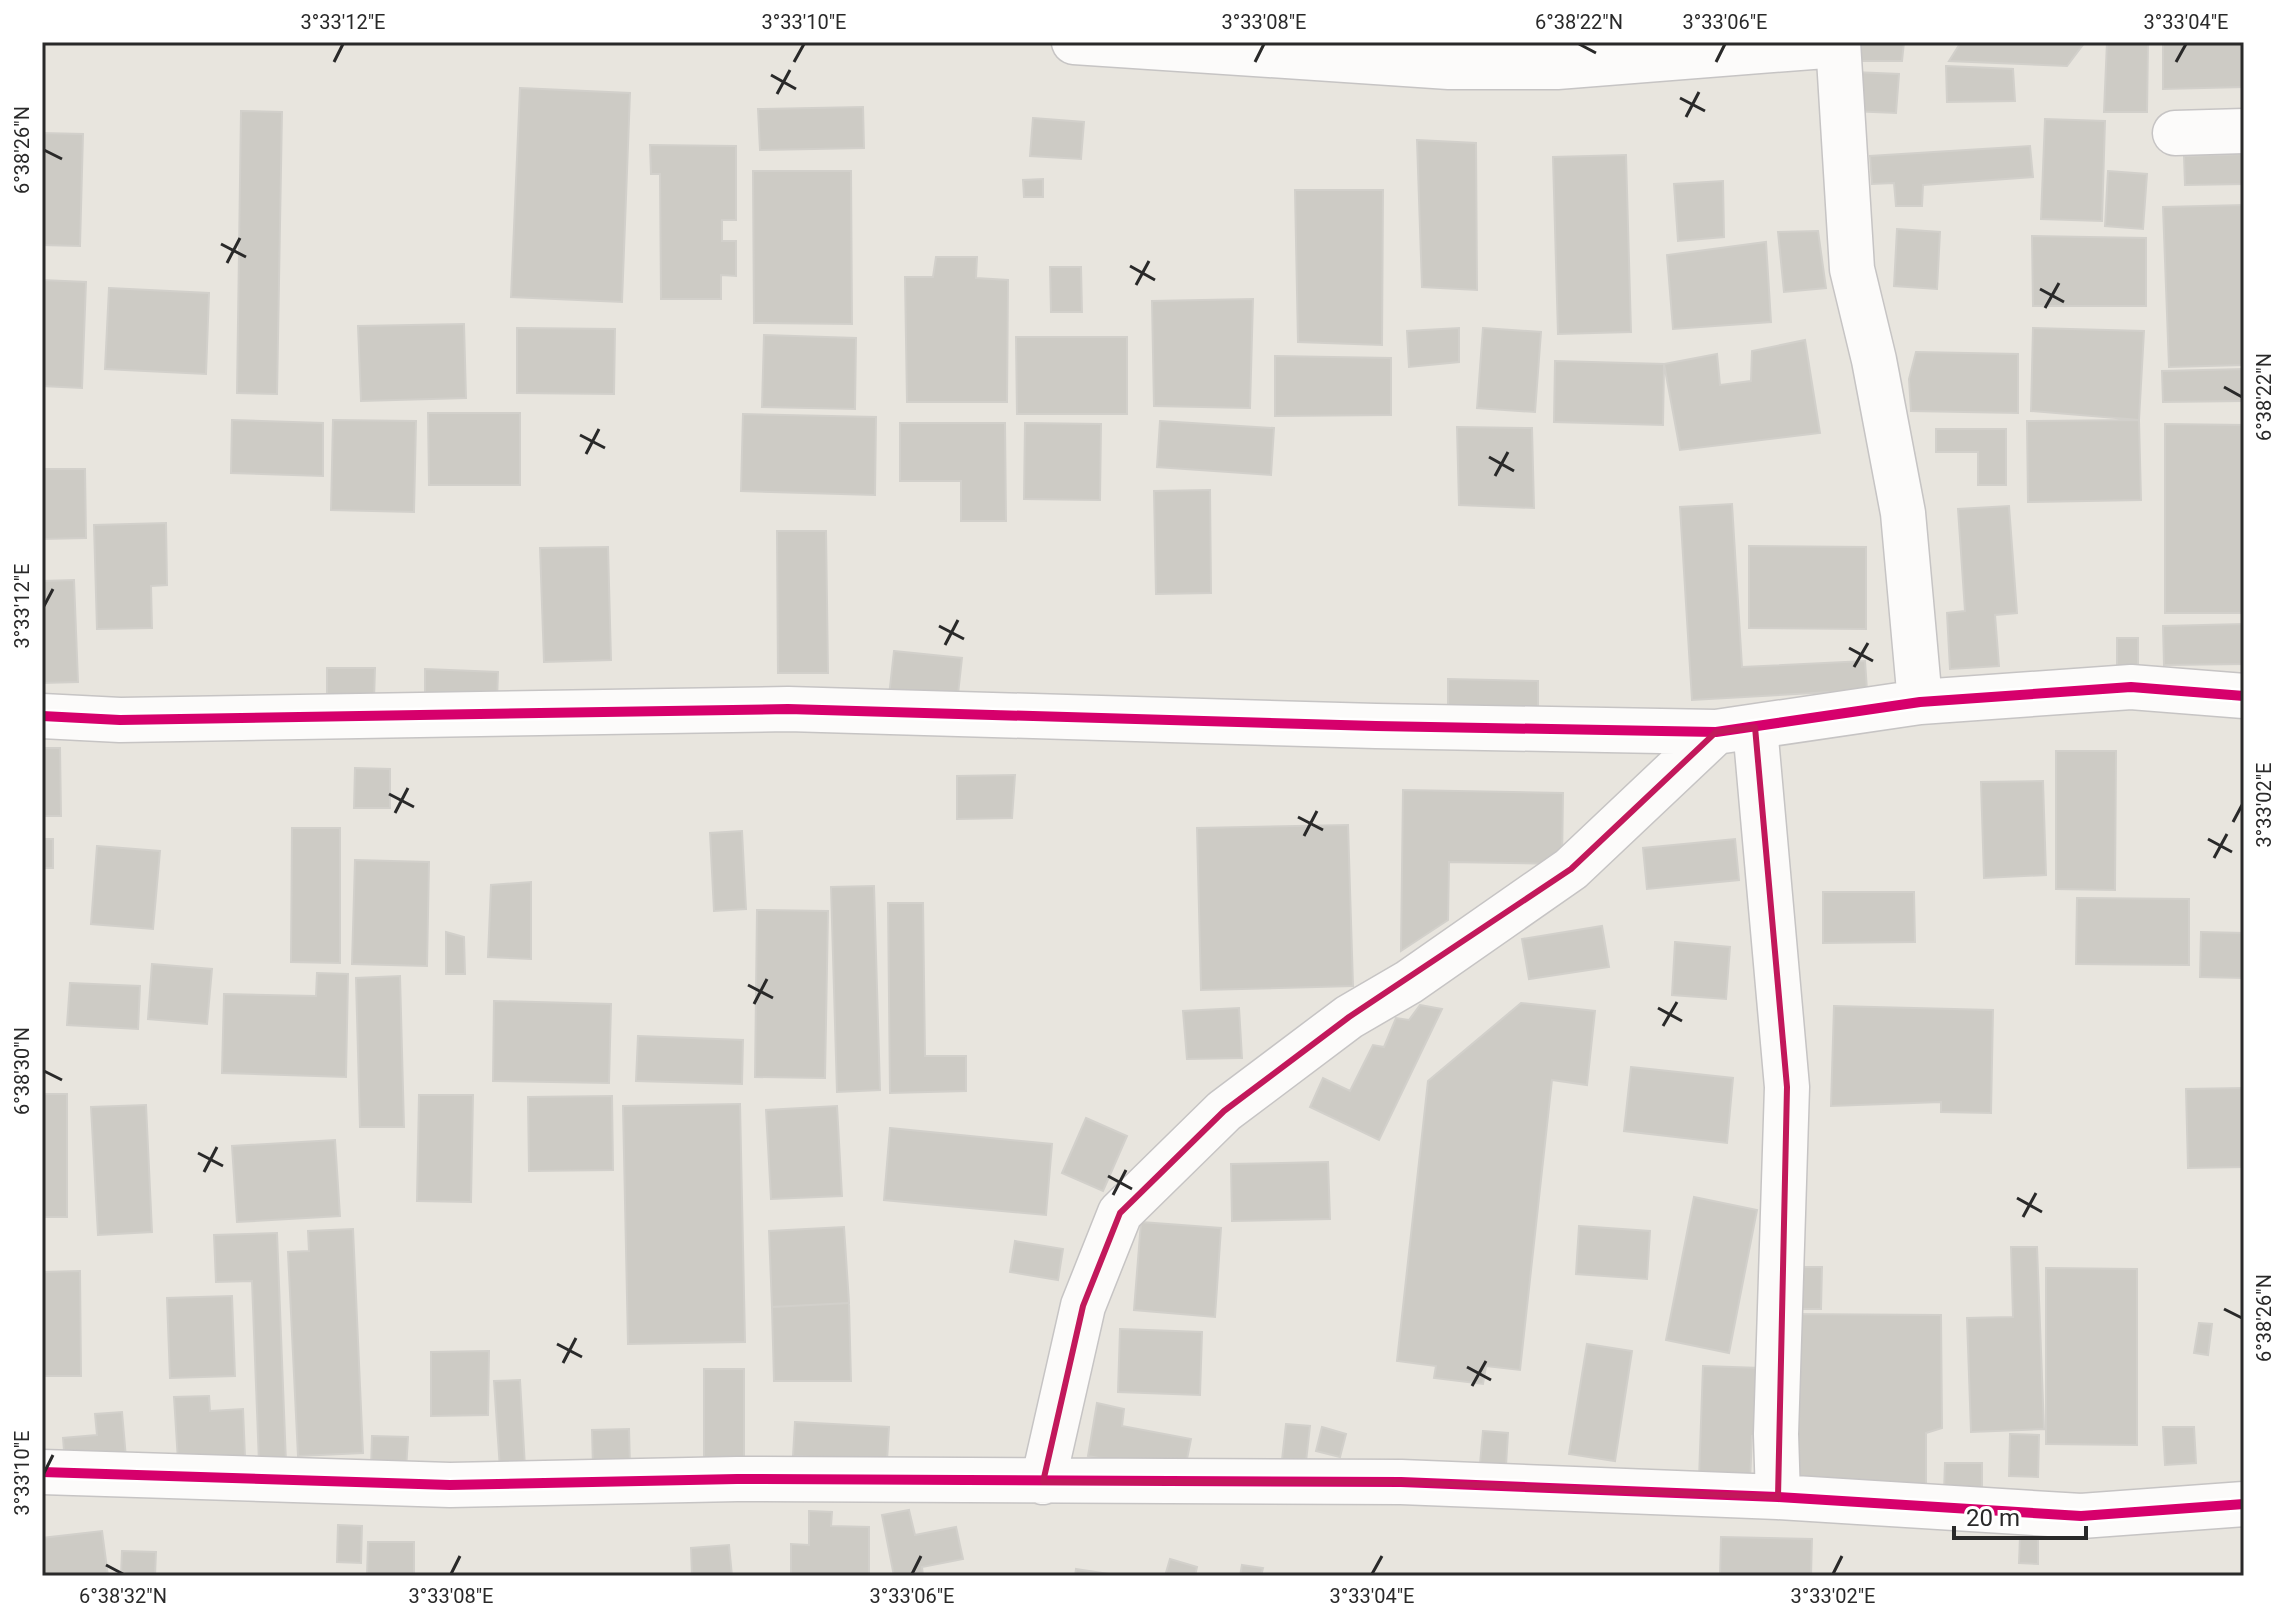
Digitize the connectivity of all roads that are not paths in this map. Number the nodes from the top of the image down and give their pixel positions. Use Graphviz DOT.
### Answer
graph roads {
  1 [pos="1074,42"];
  2 [pos="1838,44"];
  3 [pos="1287,48"];
  4 [pos="2244,131"];
  5 [pos="2175,133"];
  6 [pos="2244,696"];
  7 [pos="1920,702"];
  8 [pos="42,716"];
  9 [pos="1736,730"];
  10 [pos="42,1472"];
  11 [pos="1043,1482"];
  12 [pos="1778,1497"];
  13 [pos="2244,1504"];
  1 -- 3 [label="street"];
  2 -- 3 [label="street"];
  2 -- 7 [label="street"];
  4 -- 5 [label="street"];
  6 -- 7 [label="street"];
  7 -- 9 [label="street"];
  8 -- 9 [label="street"];
  9 -- 11 [label="street"];
  9 -- 12 [label="street"];
  10 -- 11 [label="street"];
  11 -- 12 [label="street"];
  12 -- 13 [label="street"];
}
